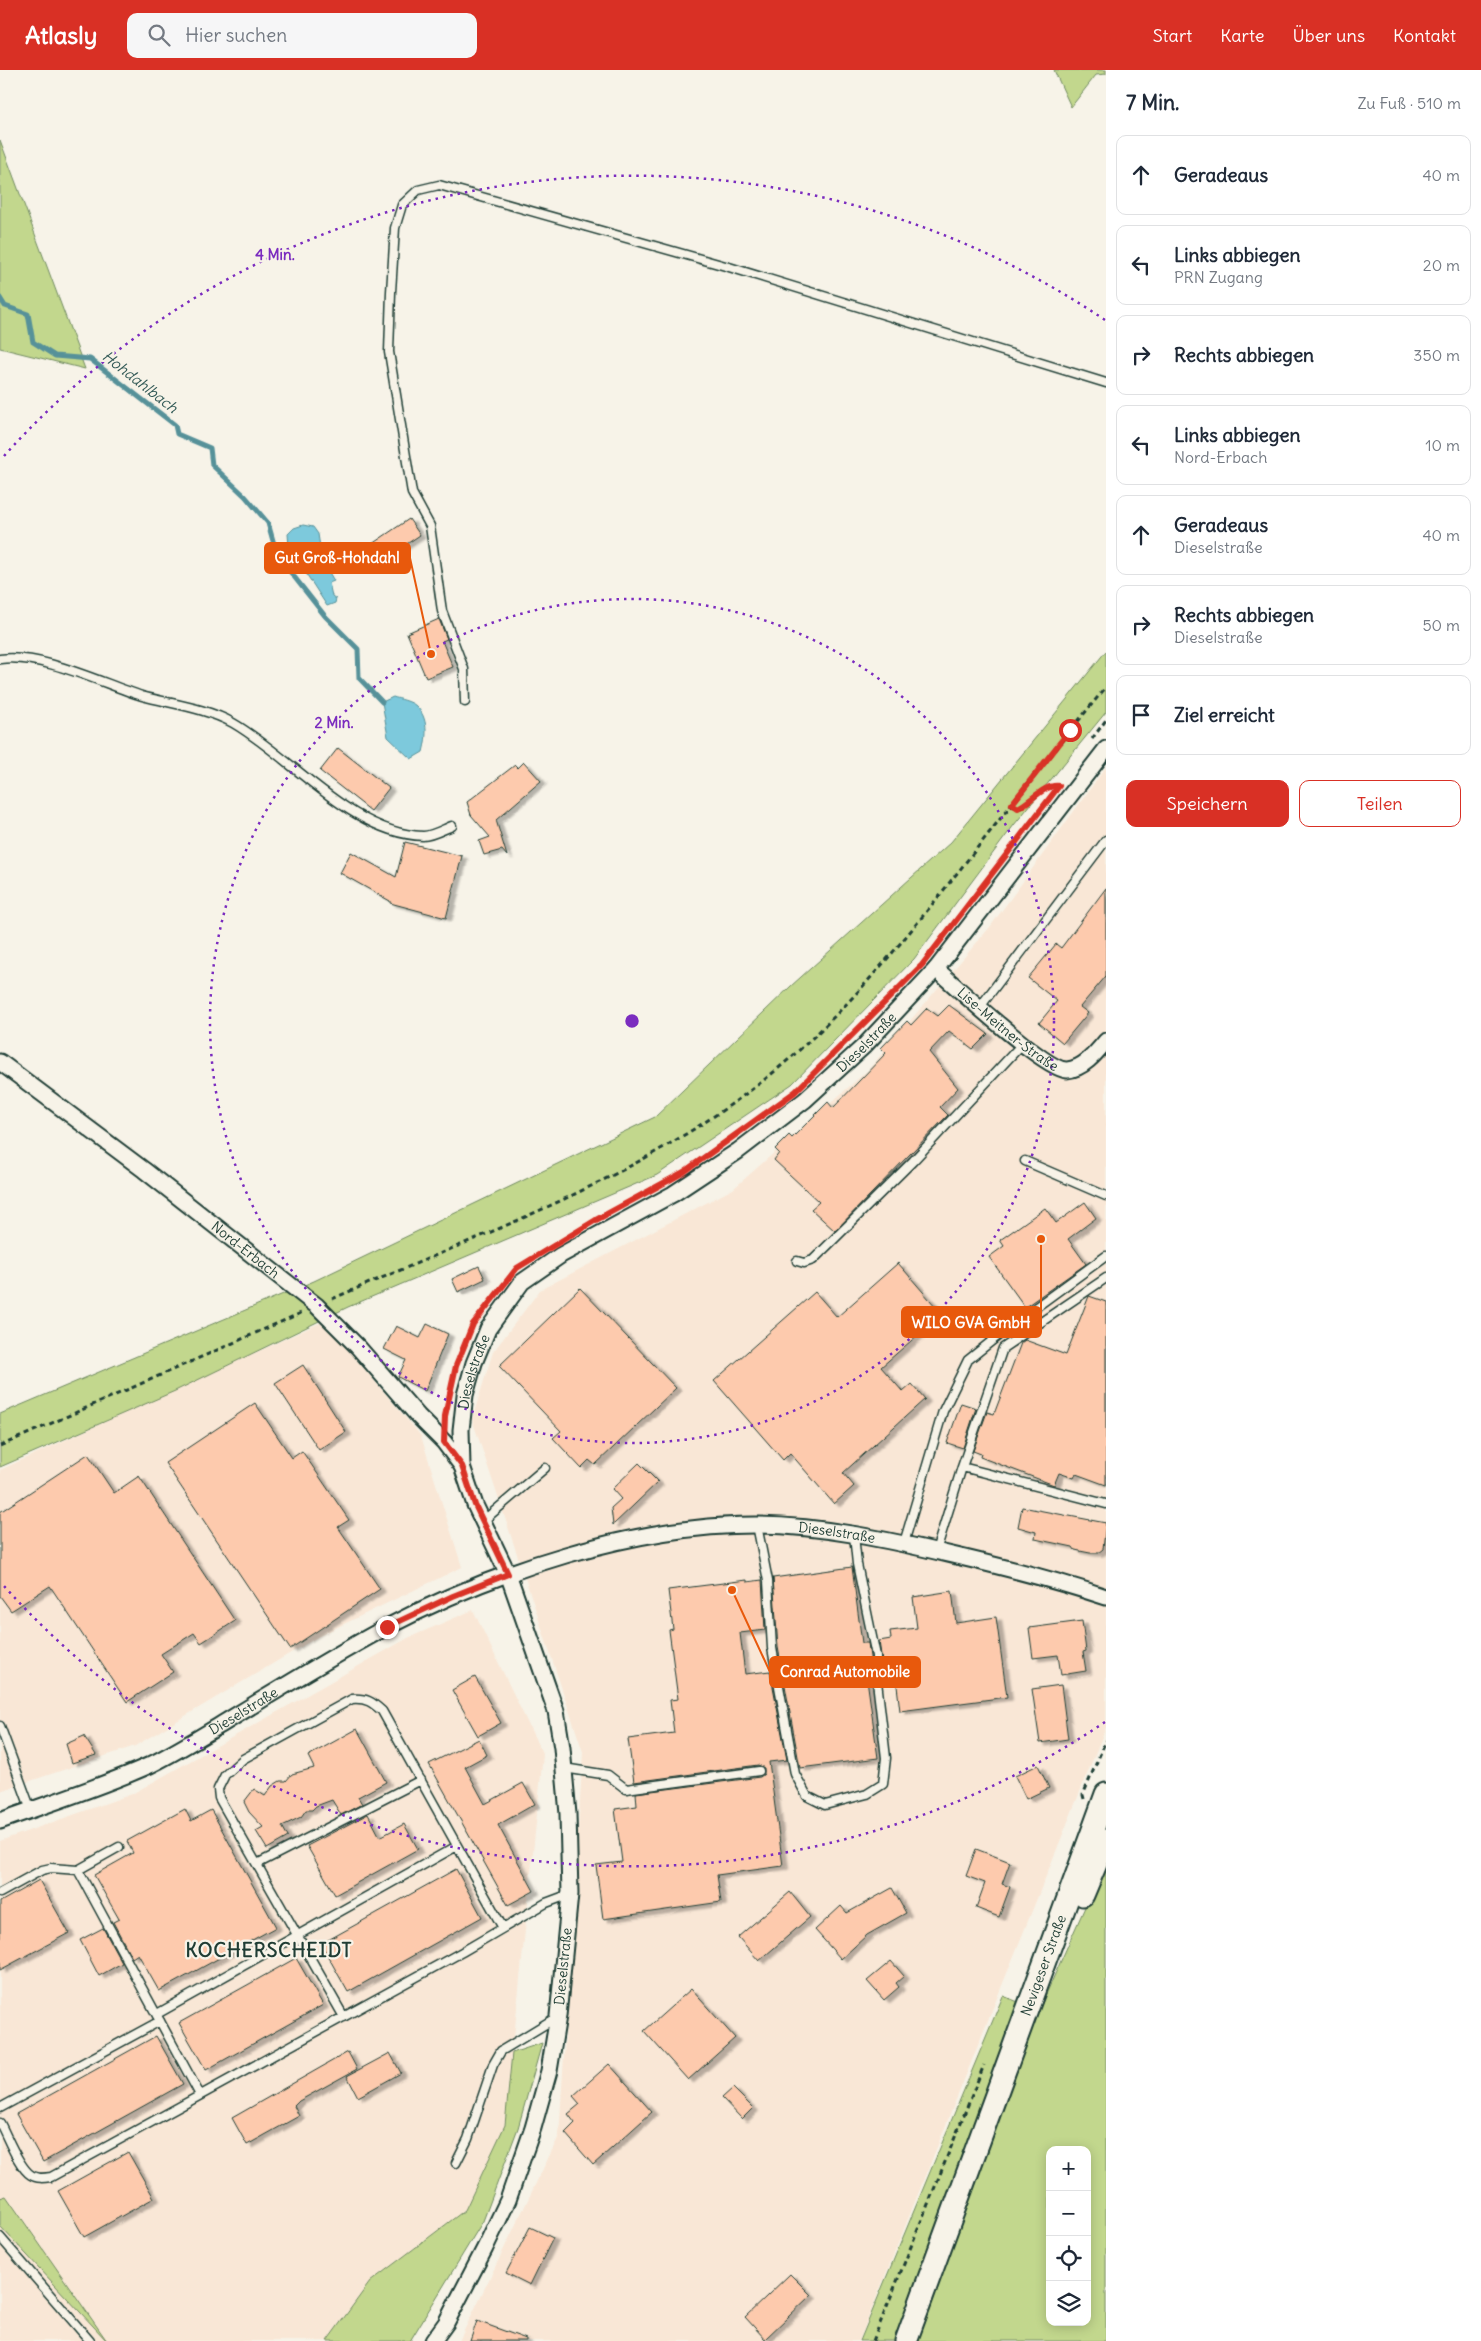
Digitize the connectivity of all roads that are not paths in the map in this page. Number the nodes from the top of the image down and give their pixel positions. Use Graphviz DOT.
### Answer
graph roads {
  1 [pos="1106,383"];
  2 [pos="0,658"];
  3 [pos="465,702"];
  4 [pos="1106,749"];
  5 [pos="452,826"];
  6 [pos="1106,840"];
  7 [pos="936,969"];
  8 [pos="980,1007"];
  9 [pos="1106,1041"];
  10 [pos="1023,1043"];
  11 [pos="0,1062"];
  12 [pos="1025,1161"];
  13 [pos="1106,1196"];
  14 [pos="1106,1256"];
  15 [pos="797,1261"];
  16 [pos="1106,1278"];
  17 [pos="462,1466"];
  18 [pos="962,1467"];
  19 [pos="545,1468"];
  20 [pos="1106,1504"];
  21 [pos="483,1521"];
  22 [pos="757,1525"];
  23 [pos="854,1535"];
  24 [pos="904,1543"];
  25 [pos="936,1551"];
  26 [pos="508,1574"];
  27 [pos="1106,1597"];
  28 [pos="0,1726"];
  29 [pos="564,1768"];
  30 [pos="759,1771"];
  31 [pos="420,1780"];
  32 [pos="1106,1794"];
  33 [pos="31,1810"];
  34 [pos="0,1821"];
  35 [pos="1106,1840"];
  36 [pos="457,1846"];
  37 [pos="119,1847"];
  38 [pos="257,1864"];
  39 [pos="78,1870"];
  40 [pos="0,1893"];
  41 [pos="570,1894"];
  42 [pos="503,1928"];
  43 [pos="298,1936"];
  44 [pos="558,2016"];
  45 [pos="158,2017"];
  46 [pos="344,2017"];
  47 [pos="200,2094"];
  48 [pos="0,2108"];
  49 [pos="0,2123"];
  50 [pos="981,2137"];
  51 [pos="456,2163"];
  52 [pos="0,2237"];
  53 [pos="90,2341"];
  54 [pos="433,2341"];
  55 [pos="906,2341"];
  1 -- 3 [label="lane"];
  2 -- 5 [label="lane"];
  4 -- 7 [label="street, Dieselstraße"];
  6 -- 8 [label="lane"];
  7 -- 8 [label="street, Lise-Meitner-Straße"];
  7 -- 17 [label="street, Dieselstraße"];
  8 -- 10 [label="street, Lise-Meitner-Straße"];
  9 -- 10 [label="street, Lise-Meitner-Straße"];
  10 -- 15 [label="lane"];
  11 -- 17 [label="street, Nord-Erbach"];
  12 -- 13 [label="lane"];
  14 -- 24 [label="lane"];
  16 -- 18 [label="lane"];
  17 -- 21 [label="street, Dieselstraße"];
  18 -- 20 [label="lane"];
  18 -- 25 [label="lane"];
  19 -- 21 [label="lane"];
  21 -- 26 [label="street, Dieselstraße"];
  22 -- 23 [label="street, Dieselstraße"];
  22 -- 23 [label="lane"];
  22 -- 26 [label="street, Dieselstraße"];
  23 -- 24 [label="street, Dieselstraße"];
  24 -- 25 [label="street, Dieselstraße"];
  25 -- 27 [label="street, Dieselstraße"];
  26 -- 29 [label="street, Dieselstraße"];
  26 -- 33 [label="street, Dieselstraße"];
  28 -- 33 [label="lane"];
  29 -- 30 [label="lane"];
  29 -- 41 [label="street, Dieselstraße"];
  31 -- 36 [label="lane"];
  31 -- 38 [label="lane"];
  31 -- 38 [label="lane"];
  32 -- 50 [label="main road, Nevigeser Straße"];
  33 -- 34 [label="street, Dieselstraße"];
  35 -- 50 [label="main road, Nevigeser Straße"];
  36 -- 42 [label="lane"];
  36 -- 43 [label="lane"];
  37 -- 39 [label="lane"];
  38 -- 43 [label="lane"];
  39 -- 40 [label="lane"];
  39 -- 45 [label="lane"];
  41 -- 42 [label="lane"];
  41 -- 44 [label="street, Dieselstraße"];
  42 -- 46 [label="lane"];
  43 -- 45 [label="lane"];
  43 -- 46 [label="lane"];
  44 -- 51 [label="lane"];
  44 -- 54 [label="street, Dieselstraße"];
  45 -- 47 [label="lane"];
  45 -- 48 [label="lane"];
  46 -- 47 [label="lane"];
  47 -- 49 [label="lane"];
  50 -- 55 [label="main road, Nevigeser Straße"];
  52 -- 53 [label="lane"];
}
